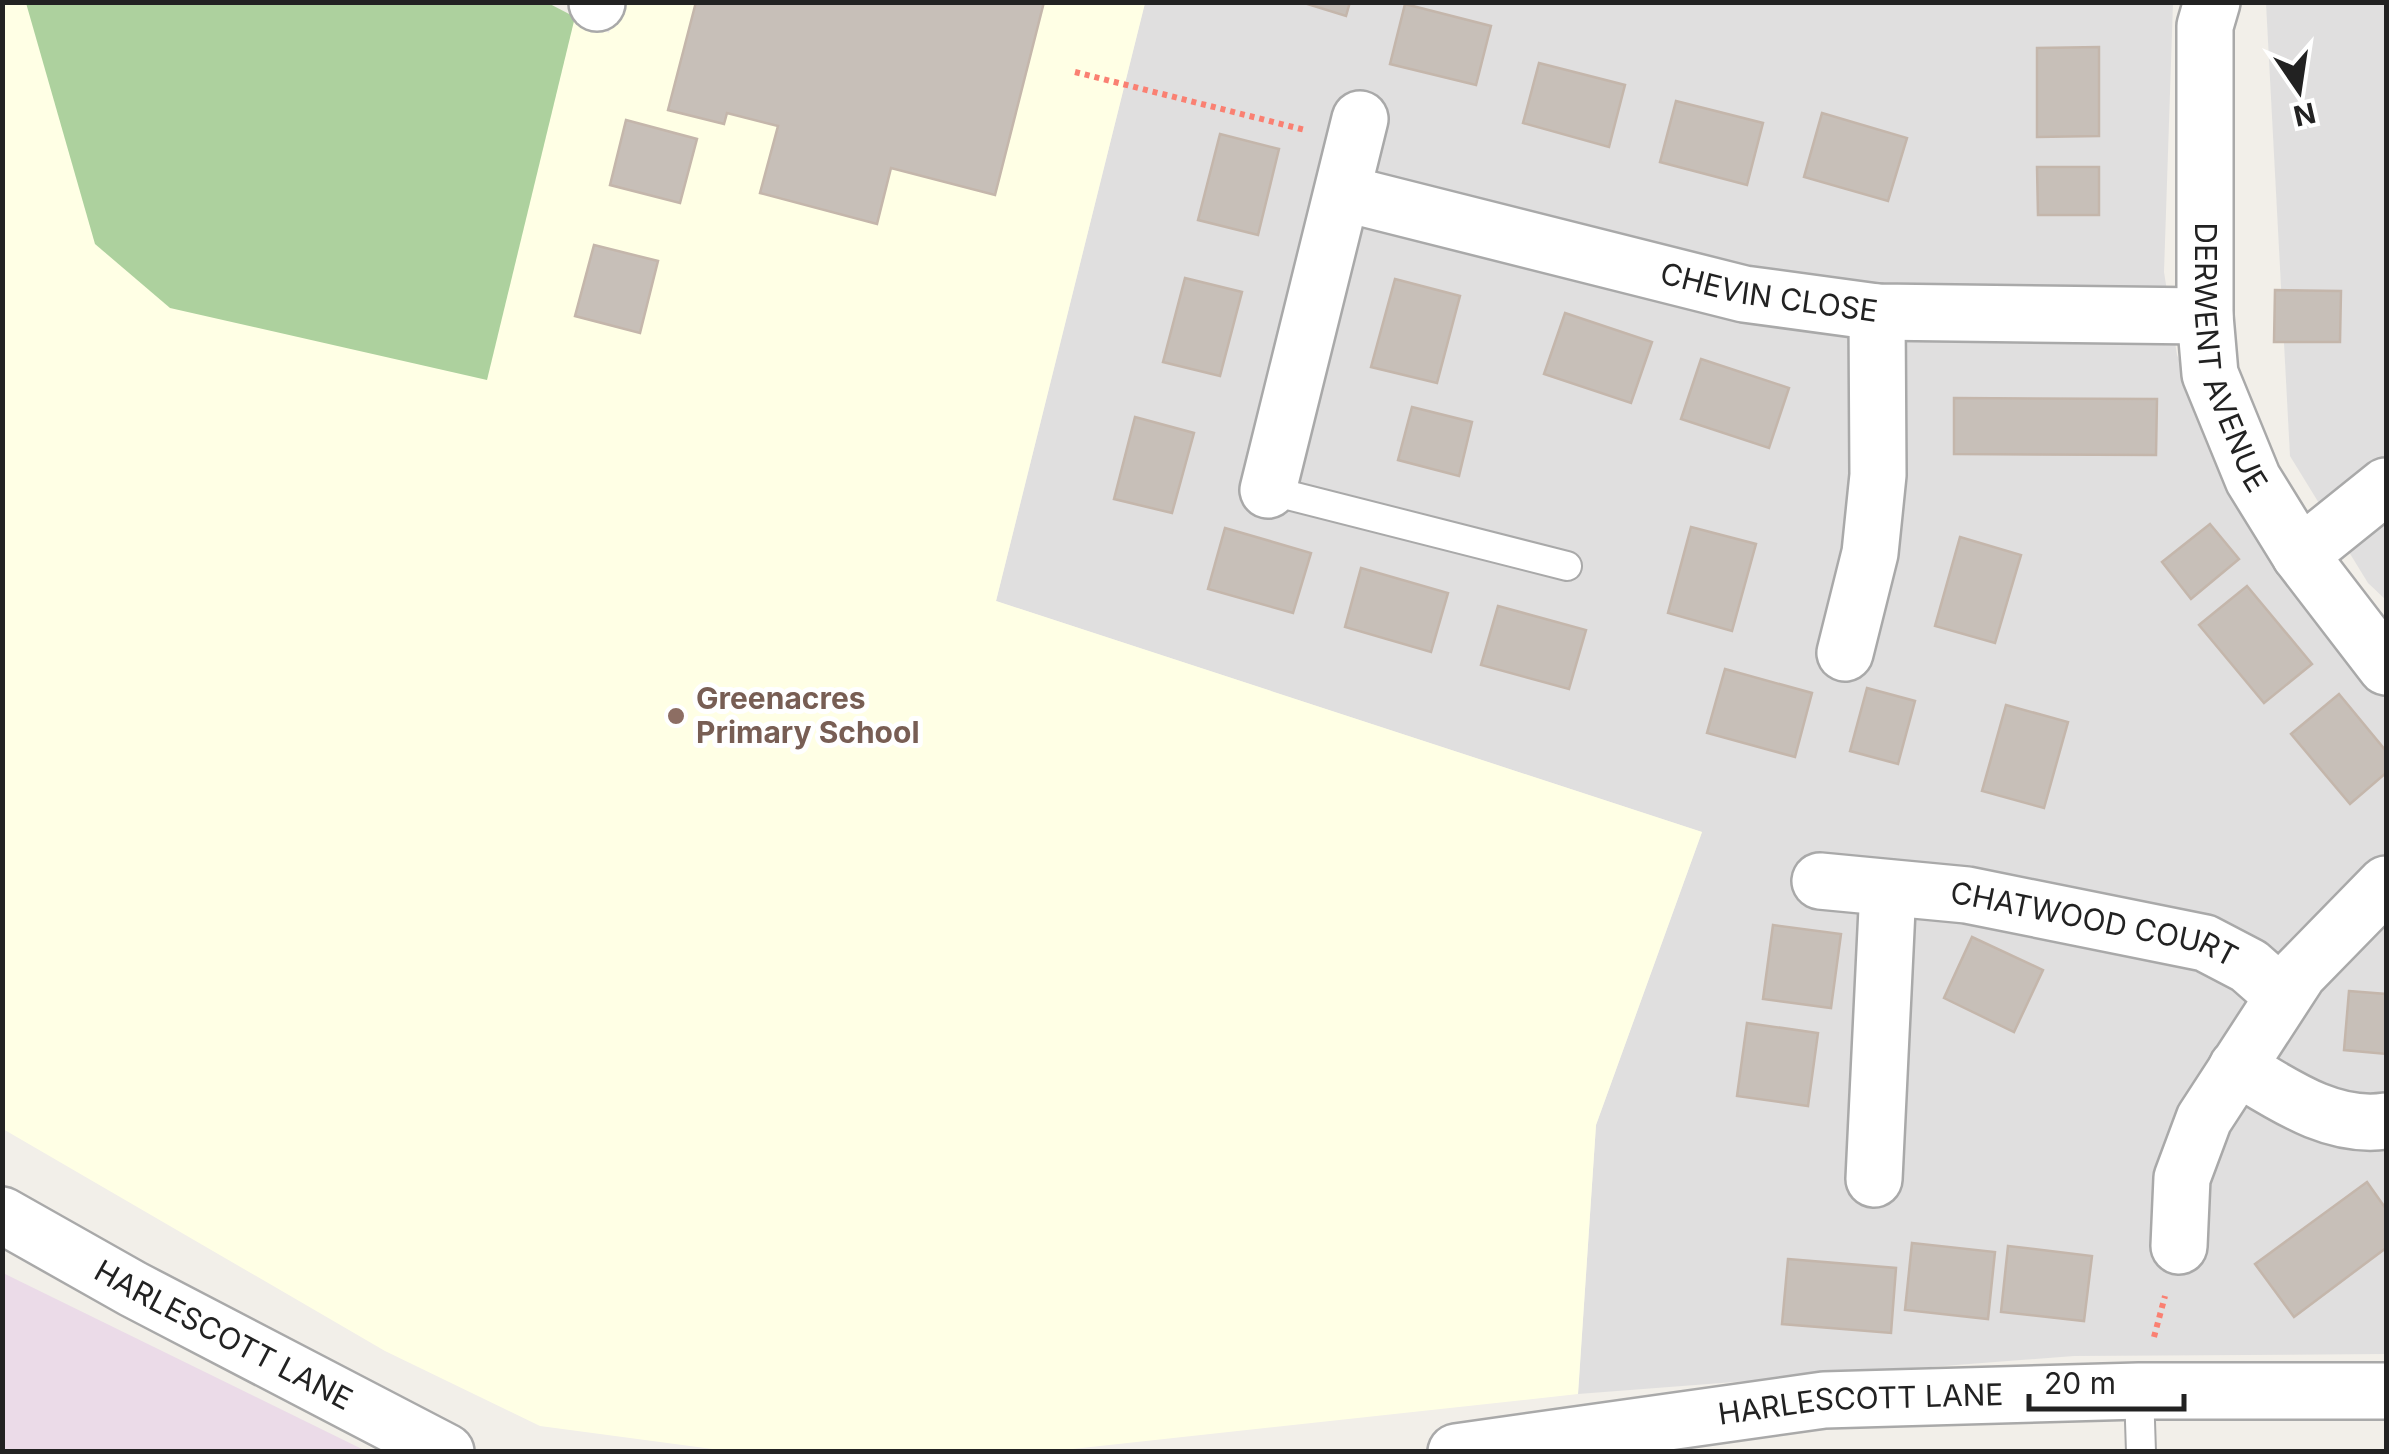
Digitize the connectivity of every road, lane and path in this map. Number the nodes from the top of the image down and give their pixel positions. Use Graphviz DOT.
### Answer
graph roads {
  1 [pos="2212,2"];
  2 [pos="1075,72"];
  3 [pos="1353,152"];
  4 [pos="1877,312"];
  5 [pos="2205,316"];
  6 [pos="2386,486"];
  7 [pos="1268,490"];
  8 [pos="2300,555"];
  9 [pos="1568,566"];
  10 [pos="1845,653"];
  11 [pos="2386,667"];
  12 [pos="1820,881"];
  13 [pos="2386,884"];
  14 [pos="1888,888"];
  15 [pos="2282,995"];
  16 [pos="2236,1067"];
  17 [pos="2386,1121"];
  18 [pos="1874,1179"];
  19 [pos="2,1215"];
  20 [pos="2179,1246"];
  21 [pos="2139,1391"];
  22 [pos="2386,1391"];
  23 [pos="1668,1438"];
  24 [pos="446,1452"];
  25 [pos="1456,1452"];
  26 [pos="2141,1452"];
  1 -- 5 [label="street, DERWENT AVENUE"];
  2 -- 3 [label="path"];
  3 -- 4 [label="street, CHEVIN CLOSE"];
  3 -- 7 [label="street"];
  4 -- 5 [label="street, CHEVIN CLOSE"];
  4 -- 10 [label="street"];
  5 -- 8 [label="street, DERWENT AVENUE"];
  6 -- 8 [label="street"];
  7 -- 9 [label="lane"];
  8 -- 11 [label="street, DERWENT AVENUE"];
  12 -- 14 [label="street, CHATWOOD COURT"];
  13 -- 15 [label="street"];
  14 -- 15 [label="street, CHATWOOD COURT"];
  14 -- 18 [label="street"];
  15 -- 16 [label="street"];
  16 -- 17 [label="street"];
  16 -- 20 [label="street"];
  19 -- 24 [label="street, HARLESCOTT LANE"];
  20 -- 21 [label="path"];
  21 -- 22 [label="street, HARLESCOTT LANE"];
  21 -- 23 [label="street, HARLESCOTT LANE"];
  21 -- 26 [label="lane"];
  23 -- 25 [label="street, HARLESCOTT LANE"];
}
